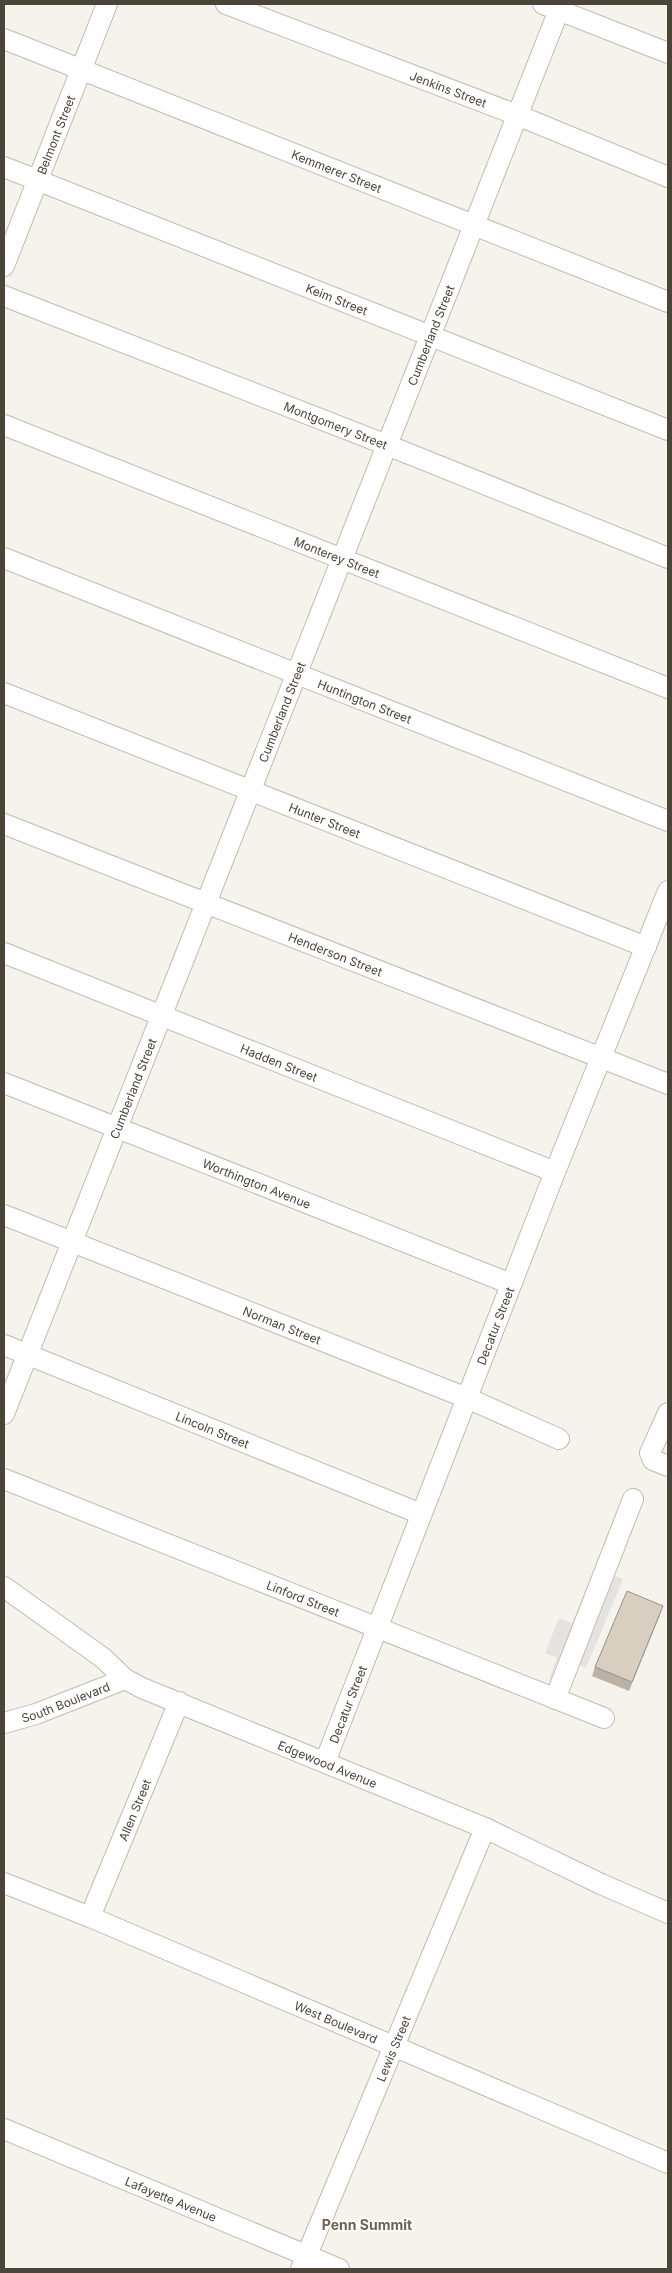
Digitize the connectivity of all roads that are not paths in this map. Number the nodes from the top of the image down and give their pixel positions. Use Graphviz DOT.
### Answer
graph roads {
  1 [pos="107,4"];
  2 [pos="226,4"];
  3 [pos="551,7"];
  4 [pos="4,39"];
  5 [pos="668,53"];
  6 [pos="81,69"];
  7 [pos="517,116"];
  8 [pos="4,167"];
  9 [pos="668,177"];
  10 [pos="38,180"];
  11 [pos="474,225"];
  12 [pos="4,266"];
  13 [pos="4,296"];
  14 [pos="668,302"];
  15 [pos="431,335"];
  16 [pos="4,425"];
  17 [pos="668,430"];
  18 [pos="387,445"];
  19 [pos="4,558"];
  20 [pos="668,558"];
  21 [pos="342,560"];
  22 [pos="296,675"];
  23 [pos="668,688"];
  24 [pos="4,693"];
  25 [pos="251,790"];
  26 [pos="668,821"];
  27 [pos="4,824"];
  28 [pos="668,891"];
  29 [pos="206,902"];
  30 [pos="646,947"];
  31 [pos="4,953"];
  32 [pos="162,1015"];
  33 [pos="602,1057"];
  34 [pos="4,1083"];
  35 [pos="668,1084"];
  36 [pos="117,1128"];
  37 [pos="555,1172"];
  38 [pos="4,1215"];
  39 [pos="72,1242"];
  40 [pos="511,1284"];
  41 [pos="4,1345"];
  42 [pos="27,1354"];
  43 [pos="467,1398"];
  44 [pos="668,1413"];
  45 [pos="4,1414"];
  46 [pos="559,1439"];
  47 [pos="668,1466"];
  48 [pos="4,1478"];
  49 [pos="632,1499"];
  50 [pos="421,1514"];
  51 [pos="4,1587"];
  52 [pos="376,1627"];
  53 [pos="125,1679"];
  54 [pos="555,1699"];
  55 [pos="179,1702"];
  56 [pos="604,1718"];
  57 [pos="4,1722"];
  58 [pos="325,1762"];
  59 [pos="485,1828"];
  60 [pos="4,1883"];
  61 [pos="668,1913"];
  62 [pos="90,1917"];
  63 [pos="394,2046"];
  64 [pos="4,2129"];
  65 [pos="668,2163"];
  66 [pos="304,2262"];
  67 [pos="339,2269"];
  1 -- 6 [label="street, Belmont Street"];
  2 -- 7 [label="street, Jenkins Street"];
  3 -- 5 [label="street"];
  3 -- 7 [label="street, Cumberland Street"];
  4 -- 6 [label="street, Kemmerer Street"];
  6 -- 10 [label="street, Belmont Street"];
  6 -- 11 [label="street, Kemmerer Street"];
  7 -- 9 [label="street, Jenkins Street"];
  7 -- 11 [label="street, Cumberland Street"];
  8 -- 10 [label="street, Keim Street"];
  10 -- 12 [label="street, Belmont Street"];
  10 -- 15 [label="street, Keim Street"];
  11 -- 14 [label="street, Kemmerer Street"];
  11 -- 15 [label="street, Cumberland Street"];
  13 -- 18 [label="street, Montgomery Street"];
  15 -- 17 [label="street, Keim Street"];
  15 -- 18 [label="street, Cumberland Street"];
  16 -- 21 [label="street, Monterey Street"];
  18 -- 20 [label="street, Montgomery Street"];
  18 -- 21 [label="street, Cumberland Street"];
  19 -- 22 [label="street, Huntington Street"];
  21 -- 22 [label="street, Cumberland Street"];
  21 -- 23 [label="street, Monterey Street"];
  22 -- 25 [label="street, Cumberland Street"];
  22 -- 26 [label="street, Huntington Street"];
  24 -- 25 [label="street, Hunter Street"];
  25 -- 29 [label="street, Cumberland Street"];
  25 -- 30 [label="street, Hunter Street"];
  27 -- 29 [label="street, Henderson Street"];
  28 -- 30 [label="street, Decatur Street"];
  29 -- 32 [label="street, Cumberland Street"];
  29 -- 33 [label="street, Henderson Street"];
  30 -- 33 [label="street, Decatur Street"];
  31 -- 32 [label="street, Hadden Street"];
  32 -- 36 [label="street, Cumberland Street"];
  32 -- 37 [label="street, Hadden Street"];
  33 -- 35 [label="street, Henderson Street"];
  33 -- 37 [label="street, Decatur Street"];
  34 -- 36 [label="street, Worthington Avenue"];
  36 -- 39 [label="street, Cumberland Street"];
  36 -- 40 [label="street, Worthington Avenue"];
  37 -- 40 [label="street, Decatur Street"];
  38 -- 39 [label="street, Norman Street"];
  39 -- 42 [label="street, Cumberland Street"];
  39 -- 43 [label="street, Norman Street"];
  40 -- 43 [label="street, Decatur Street"];
  41 -- 42 [label="street, Lincoln Street"];
  42 -- 45 [label="street, Cumberland Street"];
  42 -- 50 [label="street, Lincoln Street"];
  43 -- 46 [label="street, Norman Street"];
  43 -- 50 [label="street, Decatur Street"];
  44 -- 47 [label="street"];
  48 -- 52 [label="street, Linford Street"];
  49 -- 54 [label="street"];
  50 -- 52 [label="street, Decatur Street"];
  51 -- 53 [label="street, Edgewood Avenue"];
  52 -- 54 [label="street, Linford Street"];
  52 -- 58 [label="street, Decatur Street"];
  53 -- 55 [label="street, Edgewood Avenue"];
  53 -- 57 [label="street, South Boulevard"];
  54 -- 56 [label="street, Linford Street"];
  55 -- 58 [label="street, Edgewood Avenue"];
  55 -- 62 [label="street, Allen Street"];
  58 -- 59 [label="street, Edgewood Avenue"];
  59 -- 61 [label="street, Edgewood Avenue"];
  59 -- 63 [label="street, Lewis Street"];
  60 -- 62 [label="street, West Boulevard"];
  62 -- 63 [label="street, West Boulevard"];
  63 -- 65 [label="street, West Boulevard"];
  63 -- 66 [label="street, Lewis Street"];
  64 -- 66 [label="street, Lafayette Avenue"];
  66 -- 67 [label="street, Lafayette Avenue"];
}
